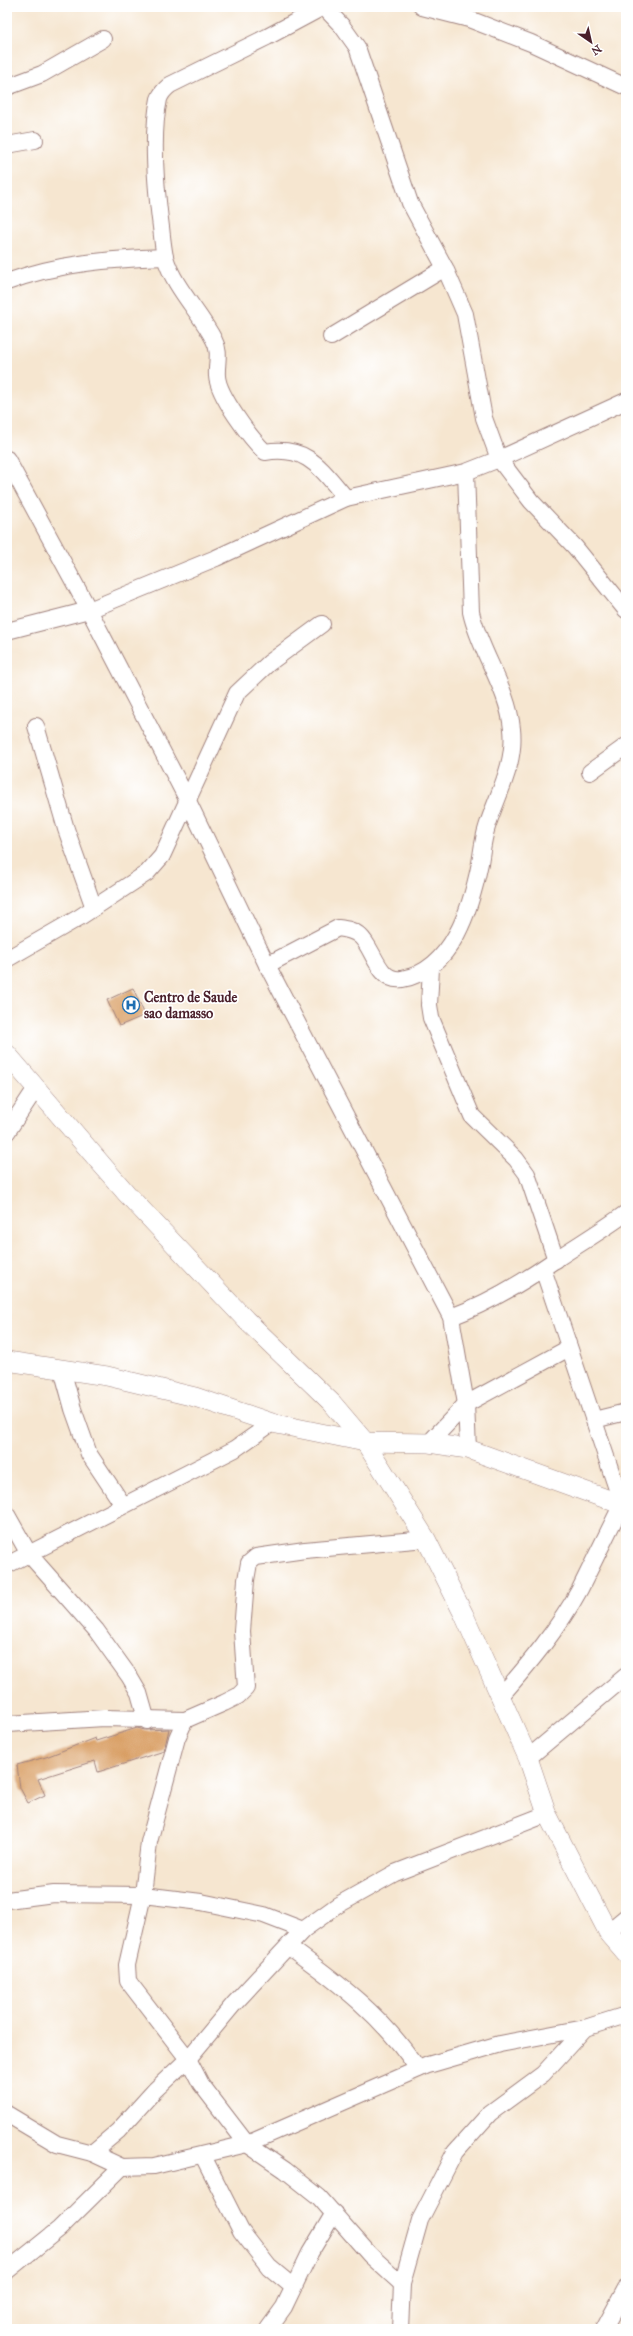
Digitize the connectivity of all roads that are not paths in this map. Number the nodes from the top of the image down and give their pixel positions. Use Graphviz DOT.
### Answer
graph roads {
  1 [pos="323,7"];
  2 [pos="422,7"];
  3 [pos="103,39"];
  4 [pos="7,87"];
  5 [pos="626,87"];
  6 [pos="35,140"];
  7 [pos="7,145"];
  8 [pos="165,257"];
  9 [pos="445,268"];
  10 [pos="7,282"];
  11 [pos="331,337"];
  12 [pos="626,401"];
  13 [pos="7,459"];
  14 [pos="499,459"];
  15 [pos="466,472"];
  16 [pos="346,498"];
  17 [pos="89,610"];
  18 [pos="626,610"];
  19 [pos="322,624"];
  20 [pos="7,631"];
  21 [pos="36,726"];
  22 [pos="626,746"];
  23 [pos="590,772"];
  24 [pos="187,800"];
  25 [pos="94,908"];
  26 [pos="7,959"];
  27 [pos="267,965"];
  28 [pos="431,968"];
  29 [pos="7,1054"];
  30 [pos="36,1088"];
  31 [pos="7,1132"];
  32 [pos="626,1213"];
  33 [pos="549,1264"];
  34 [pos="451,1317"];
  35 [pos="569,1348"];
  36 [pos="7,1361"];
  37 [pos="62,1369"];
  38 [pos="466,1404"];
  39 [pos="626,1412"];
  40 [pos="594,1420"];
  41 [pos="272,1423"];
  42 [pos="365,1442"];
  43 [pos="428,1443"];
  44 [pos="468,1449"];
  45 [pos="624,1505"];
  46 [pos="123,1506"];
  47 [pos="7,1515"];
  48 [pos="426,1538"];
  49 [pos="29,1554"];
  50 [pos="7,1565"];
  51 [pos="626,1676"];
  52 [pos="500,1697"];
  53 [pos="185,1720"];
  54 [pos="147,1721"];
  55 [pos="7,1724"];
  56 [pos="528,1758"];
  57 [pos="547,1814"];
  58 [pos="143,1895"];
  59 [pos="7,1900"];
  60 [pos="626,1917"];
  61 [pos="303,1930"];
  62 [pos="608,1932"];
  63 [pos="289,1947"];
  64 [pos="626,1953"];
  65 [pos="626,2015"];
  66 [pos="585,2028"];
  67 [pos="188,2059"];
  68 [pos="418,2069"];
  69 [pos="7,2114"];
  70 [pos="247,2144"];
  71 [pos="92,2153"];
  72 [pos="203,2156"];
  73 [pos="122,2168"];
  74 [pos="334,2214"];
  75 [pos="7,2271"];
  76 [pos="402,2284"];
  77 [pos="292,2286"];
  78 [pos="626,2288"];
  79 [pos="268,2329"];
  80 [pos="400,2329"];
  81 [pos="604,2329"];
  1 -- 8 [label="street"];
  1 -- 9 [label="street"];
  2 -- 5 [label="street"];
  3 -- 4 [label="street"];
  6 -- 7 [label="street"];
  8 -- 10 [label="street"];
  8 -- 16 [label="street"];
  9 -- 11 [label="street"];
  9 -- 14 [label="street"];
  12 -- 14 [label="street"];
  13 -- 17 [label="street"];
  14 -- 15 [label="street"];
  14 -- 18 [label="street"];
  15 -- 16 [label="street"];
  15 -- 28 [label="street"];
  16 -- 17 [label="street"];
  17 -- 20 [label="street"];
  17 -- 24 [label="street"];
  19 -- 24 [label="street"];
  21 -- 25 [label="street"];
  22 -- 23 [label="street"];
  24 -- 25 [label="street"];
  24 -- 27 [label="street"];
  25 -- 26 [label="street"];
  27 -- 28 [label="street"];
  27 -- 34 [label="street"];
  28 -- 33 [label="street"];
  29 -- 30 [label="street"];
  30 -- 31 [label="street"];
  30 -- 42 [label="street"];
  32 -- 33 [label="street"];
  33 -- 34 [label="street"];
  33 -- 35 [label="street"];
  34 -- 38 [label="street"];
  35 -- 38 [label="street"];
  35 -- 40 [label="street"];
  36 -- 37 [label="street"];
  37 -- 41 [label="street"];
  37 -- 46 [label="street"];
  38 -- 43 [label="street"];
  38 -- 44 [label="street"];
  39 -- 40 [label="street"];
  40 -- 45 [label="street"];
  41 -- 42 [label="street"];
  41 -- 46 [label="street"];
  42 -- 43 [label="street"];
  42 -- 48 [label="street"];
  43 -- 44 [label="street"];
  44 -- 45 [label="street"];
  45 -- 52 [label="street"];
  46 -- 49 [label="street"];
  47 -- 49 [label="street"];
  48 -- 52 [label="street"];
  48 -- 53 [label="street"];
  49 -- 50 [label="street"];
  49 -- 54 [label="street"];
  51 -- 56 [label="street"];
  52 -- 56 [label="street"];
  53 -- 54 [label="street"];
  53 -- 58 [label="street"];
  54 -- 55 [label="street"];
  56 -- 57 [label="street"];
  57 -- 61 [label="street"];
  57 -- 62 [label="street"];
  58 -- 59 [label="street"];
  58 -- 61 [label="street"];
  58 -- 67 [label="street"];
  60 -- 62 [label="street"];
  61 -- 63 [label="street"];
  62 -- 64 [label="street"];
  63 -- 67 [label="street"];
  63 -- 68 [label="street"];
  65 -- 66 [label="street"];
  66 -- 68 [label="street"];
  66 -- 76 [label="street"];
  67 -- 70 [label="street"];
  67 -- 71 [label="street"];
  68 -- 70 [label="street"];
  69 -- 71 [label="street"];
  70 -- 72 [label="street"];
  70 -- 74 [label="street"];
  71 -- 73 [label="street"];
  72 -- 73 [label="street"];
  72 -- 77 [label="street"];
  73 -- 75 [label="street"];
  74 -- 76 [label="street"];
  74 -- 77 [label="street"];
  76 -- 80 [label="street"];
  77 -- 79 [label="street"];
  78 -- 81 [label="street"];
}
